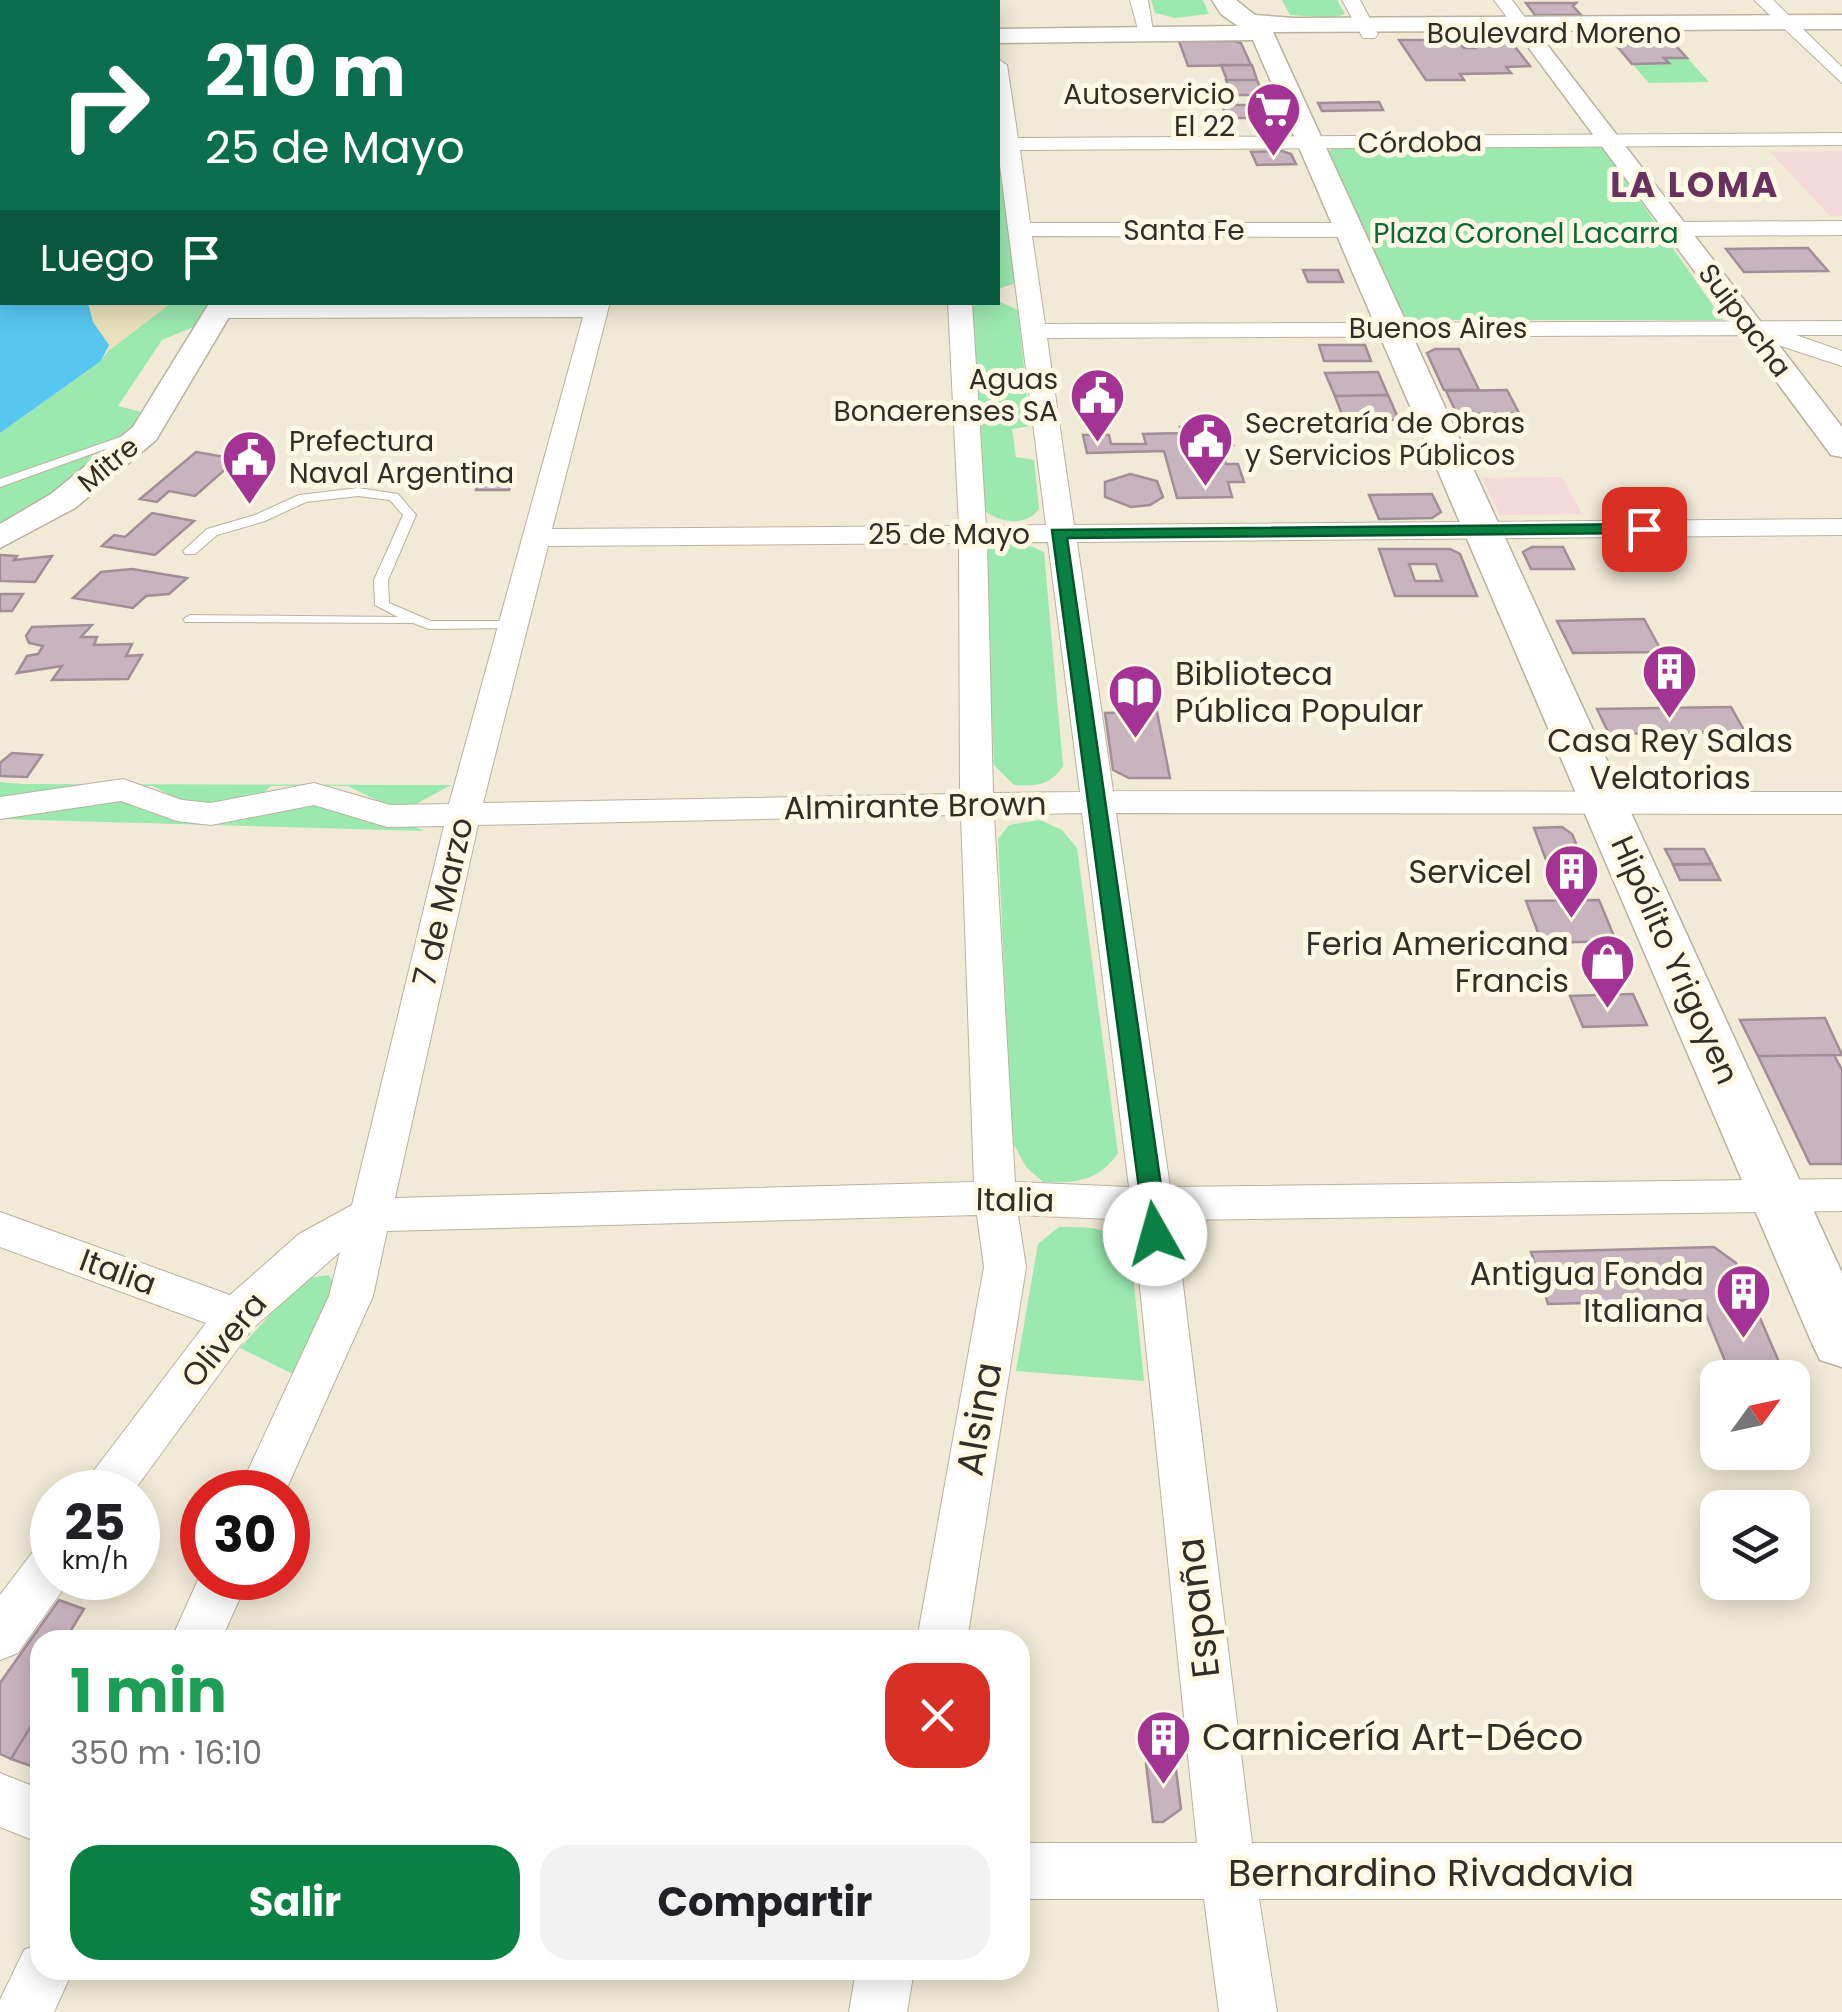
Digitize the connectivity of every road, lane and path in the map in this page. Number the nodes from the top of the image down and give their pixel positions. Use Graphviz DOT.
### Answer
graph roads {
  1 [pos="1139,0"];
  2 [pos="1224,0"];
  3 [pos="1351,0"];
  4 [pos="1503,0"];
  5 [pos="1763,0"];
  6 [pos="1842,22"];
  7 [pos="1257,24"];
  8 [pos="1000,26"];
  9 [pos="1789,27"];
  10 [pos="1148,29"];
  11 [pos="1524,29"];
  12 [pos="1366,30"];
  13 [pos="1842,30"];
  14 [pos="1000,36"];
  15 [pos="1842,78"];
  16 [pos="1000,97"];
  17 [pos="1842,138"];
  18 [pos="1609,140"];
  19 [pos="1313,143"];
  20 [pos="1003,144"];
  21 [pos="1842,228"];
  22 [pos="1017,229"];
  23 [pos="1676,229"];
  24 [pos="1351,230"];
  25 [pos="1013,296"];
  26 [pos="960,305"];
  27 [pos="597,306"];
  28 [pos="222,307"];
  29 [pos="1752,328"];
  30 [pos="1842,328"];
  31 [pos="1390,329"];
  32 [pos="1034,331"];
  33 [pos="1842,358"];
  34 [pos="144,433"];
  35 [pos="1842,448"];
  36 [pos="0,483"];
  37 [pos="1842,526"];
  38 [pos="1485,532"];
  39 [pos="1058,533"];
  40 [pos="972,534"];
  41 [pos="0,538"];
  42 [pos="536,538"];
  43 [pos="190,551"];
  44 [pos="190,619"];
  45 [pos="419,621"];
  46 [pos="513,624"];
  47 [pos="1097,802"];
  48 [pos="1842,803"];
  49 [pos="977,805"];
  50 [pos="1606,806"];
  51 [pos="0,808"];
  52 [pos="464,814"];
  53 [pos="1842,1195"];
  54 [pos="1780,1196"];
  55 [pos="995,1198"];
  56 [pos="1152,1204"];
  57 [pos="368,1215"];
  58 [pos="0,1229"];
  59 [pos="237,1316"];
  60 [pos="1842,1341"];
  61 [pos="122,1470"];
  62 [pos="272,1470"];
  63 [pos="30,1595"];
  64 [pos="214,1600"];
  65 [pos="201,1630"];
  66 [pos="944,1630"];
  67 [pos="0,1636"];
  68 [pos="0,1800"];
  69 [pos="30,1812"];
  70 [pos="1030,1871"];
  71 [pos="1842,1871"];
  72 [pos="1228,1874"];
  73 [pos="39,1980"];
  74 [pos="884,1980"];
  75 [pos="24,2012"];
  76 [pos="878,2012"];
  77 [pos="1248,2012"];
  1 -- 10 [label="street"];
  2 -- 7 [label="main road, Hipólito Yrigoyen"];
  3 -- 12 [label="street"];
  4 -- 11 [label="street, Suipacha"];
  5 -- 9 [label="street"];
  6 -- 9 [label="main road, Boulevard Moreno"];
  7 -- 10 [label="main road, Boulevard Moreno"];
  7 -- 12 [label="main road, Boulevard Moreno"];
  7 -- 19 [label="main road, Hipólito Yrigoyen"];
  8 -- 10 [label="main road, Boulevard Moreno"];
  9 -- 11 [label="main road, Boulevard Moreno"];
  9 -- 13 [label="main road, Boulevard Moreno"];
  9 -- 15 [label="street"];
  10 -- 14 [label="main road, Boulevard Moreno"];
  11 -- 12 [label="main road, Boulevard Moreno"];
  11 -- 18 [label="street, Suipacha"];
  16 -- 20 [label="street, España"];
  17 -- 18 [label="street, Córdoba"];
  18 -- 19 [label="street, Córdoba"];
  18 -- 23 [label="street, Suipacha"];
  19 -- 20 [label="street, Córdoba"];
  19 -- 24 [label="main road, Hipólito Yrigoyen"];
  20 -- 22 [label="street, España"];
  21 -- 23 [label="street"];
  22 -- 24 [label="street, Santa Fe"];
  22 -- 25 [label="street, España"];
  23 -- 29 [label="street, Suipacha"];
  24 -- 31 [label="main road, Hipólito Yrigoyen"];
  25 -- 32 [label="street, España"];
  26 -- 40 [label="street, Alsina"];
  27 -- 28 [label="street"];
  27 -- 42 [label="street, 7 de Marzo"];
  28 -- 34 [label="street, Mitre"];
  29 -- 30 [label="street, Buenos Aires"];
  29 -- 31 [label="street, Buenos Aires"];
  29 -- 33 [label="street"];
  29 -- 35 [label="street, Suipacha"];
  31 -- 32 [label="street, Buenos Aires"];
  31 -- 38 [label="main road, Hipólito Yrigoyen"];
  32 -- 39 [label="street, España"];
  34 -- 36 [label="lane"];
  34 -- 41 [label="street, Mitre"];
  37 -- 38 [label="street, 25 de Mayo"];
  38 -- 39 [label="street, 25 de Mayo"];
  38 -- 50 [label="main road, Hipólito Yrigoyen"];
  39 -- 40 [label="street, 25 de Mayo"];
  39 -- 47 [label="street, España"];
  40 -- 42 [label="street, 25 de Mayo"];
  40 -- 49 [label="street, Alsina"];
  42 -- 46 [label="street, 7 de Marzo"];
  43 -- 45 [label="lane"];
  44 -- 45 [label="lane"];
  45 -- 46 [label="lane"];
  46 -- 52 [label="street, 7 de Marzo"];
  47 -- 49 [label="street, Almirante Brown"];
  47 -- 50 [label="street, Almirante Brown"];
  47 -- 56 [label="street, España"];
  48 -- 50 [label="street, Almirante Brown"];
  49 -- 52 [label="street, Almirante Brown"];
  49 -- 55 [label="street, Alsina"];
  50 -- 54 [label="main road, Hipólito Yrigoyen"];
  51 -- 52 [label="street, Almirante Brown"];
  52 -- 57 [label="street, 7 de Marzo"];
  53 -- 54 [label="street, Italia"];
  54 -- 56 [label="street, Italia"];
  54 -- 60 [label="main road, Hipólito Yrigoyen"];
  55 -- 56 [label="street, Italia"];
  55 -- 57 [label="street, Italia"];
  55 -- 66 [label="street, Alsina"];
  56 -- 72 [label="street, España"];
  57 -- 59 [label="street, Olivera"];
  57 -- 62 [label="street, 7 de Marzo"];
  58 -- 59 [label="street, Italia"];
  59 -- 61 [label="street, Olivera"];
  63 -- 67 [label="street"];
  64 -- 65 [label="street"];
  68 -- 69 [label="street"];
  70 -- 72 [label="street, Bernardino Rivadavia"];
  71 -- 72 [label="street, Bernardino Rivadavia"];
  72 -- 77 [label="street, España"];
  73 -- 75 [label="street"];
  74 -- 76 [label="street"];
}
